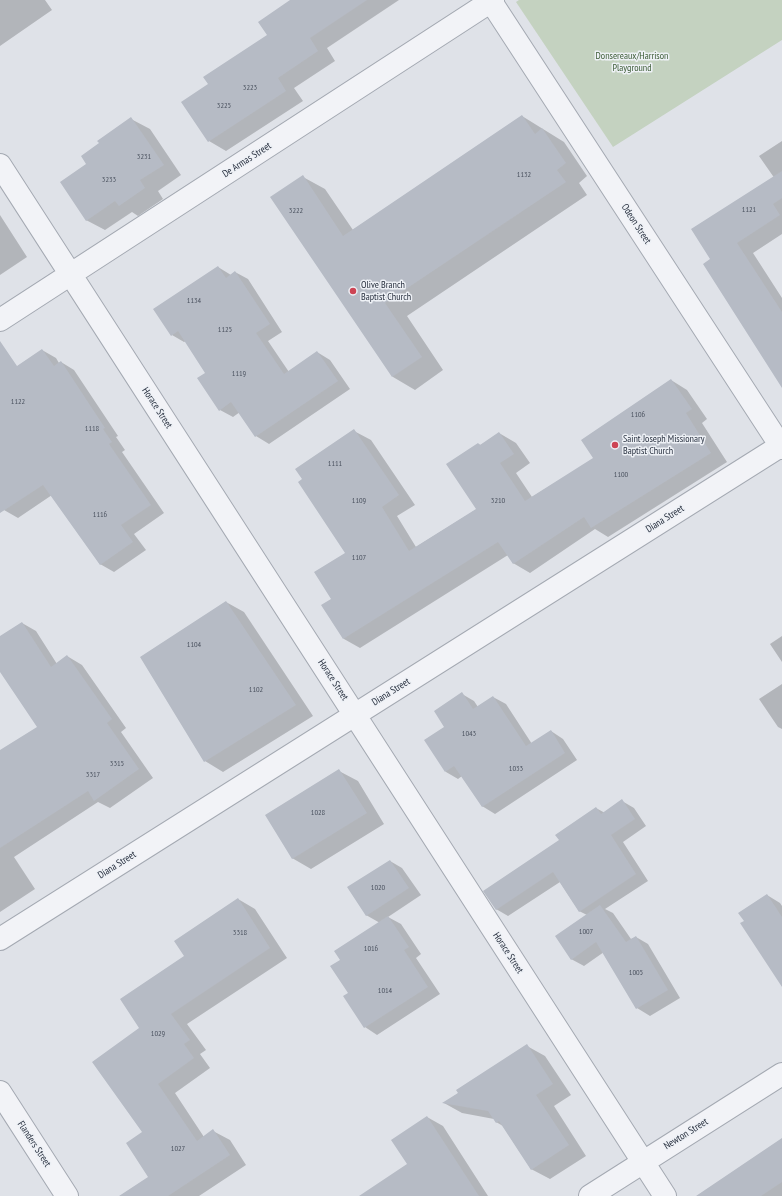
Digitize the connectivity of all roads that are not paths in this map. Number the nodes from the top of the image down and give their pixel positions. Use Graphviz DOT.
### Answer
graph roads {
  1 [pos="492,0"];
  2 [pos="0,165"];
  3 [pos="70,274"];
  4 [pos="0,320"];
  5 [pos="782,447"];
  6 [pos="355,715"];
  7 [pos="0,939"];
  8 [pos="782,1074"];
  9 [pos="0,1092"];
  10 [pos="642,1162"];
  11 [pos="67,1196"];
  12 [pos="590,1196"];
  13 [pos="665,1196"];
  1 -- 3 [label="street, De Armas Street"];
  1 -- 5 [label="street, Odeon Street"];
  2 -- 3 [label="street, Horace Street"];
  3 -- 4 [label="street, De Armas Street"];
  3 -- 6 [label="street, Horace Street"];
  5 -- 6 [label="street, Diana Street"];
  6 -- 7 [label="street, Diana Street"];
  6 -- 10 [label="street, Horace Street"];
  8 -- 10 [label="street, Newton Street"];
  9 -- 11 [label="street, Flanders Street"];
  10 -- 12 [label="street, Newton Street"];
  10 -- 13 [label="street, Horace Street"];
}
